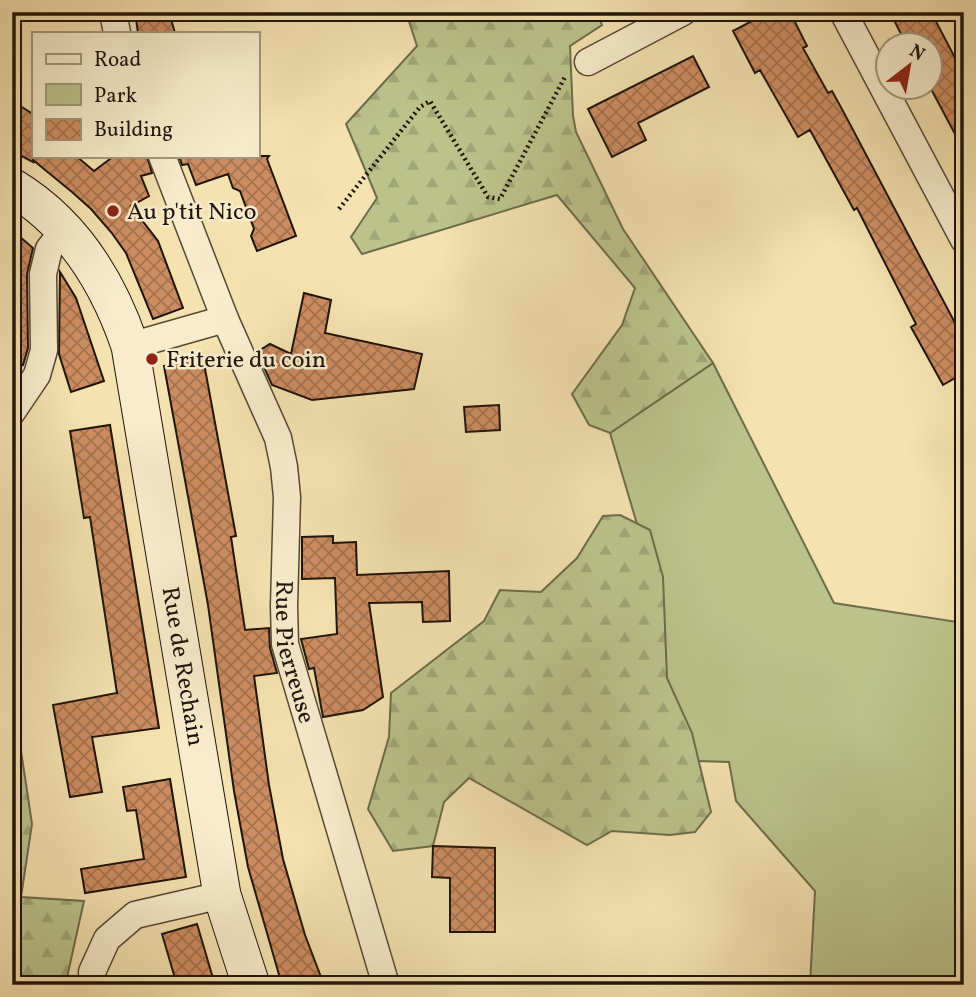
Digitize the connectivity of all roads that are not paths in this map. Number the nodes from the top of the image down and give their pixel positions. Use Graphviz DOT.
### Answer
graph roads {
  1 [pos="113,12"];
  2 [pos="683,12"];
  3 [pos="843,12"];
  4 [pos="117,32"];
  5 [pos="588,62"];
  6 [pos="163,158"];
  7 [pos="12,187"];
  8 [pos="64,230"];
  9 [pos="964,240"];
  10 [pos="225,319"];
  11 [pos="130,346"];
  12 [pos="12,412"];
  13 [pos="222,895"];
  14 [pos="92,985"];
  15 [pos="251,985"];
  16 [pos="386,985"];
  1 -- 4 [label="street"];
  2 -- 5 [label="street"];
  3 -- 9 [label="street"];
  6 -- 10 [label="street, Rue Pierreuse"];
  7 -- 8 [label="main road, Rue de Rechain"];
  8 -- 11 [label="main road, Rue de Rechain"];
  8 -- 12 [label="street"];
  10 -- 11 [label="street"];
  10 -- 16 [label="street, Rue Pierreuse"];
  11 -- 13 [label="main road, Rue de Rechain"];
  13 -- 14 [label="street"];
  13 -- 15 [label="main road, Rue de Rechain"];
}
